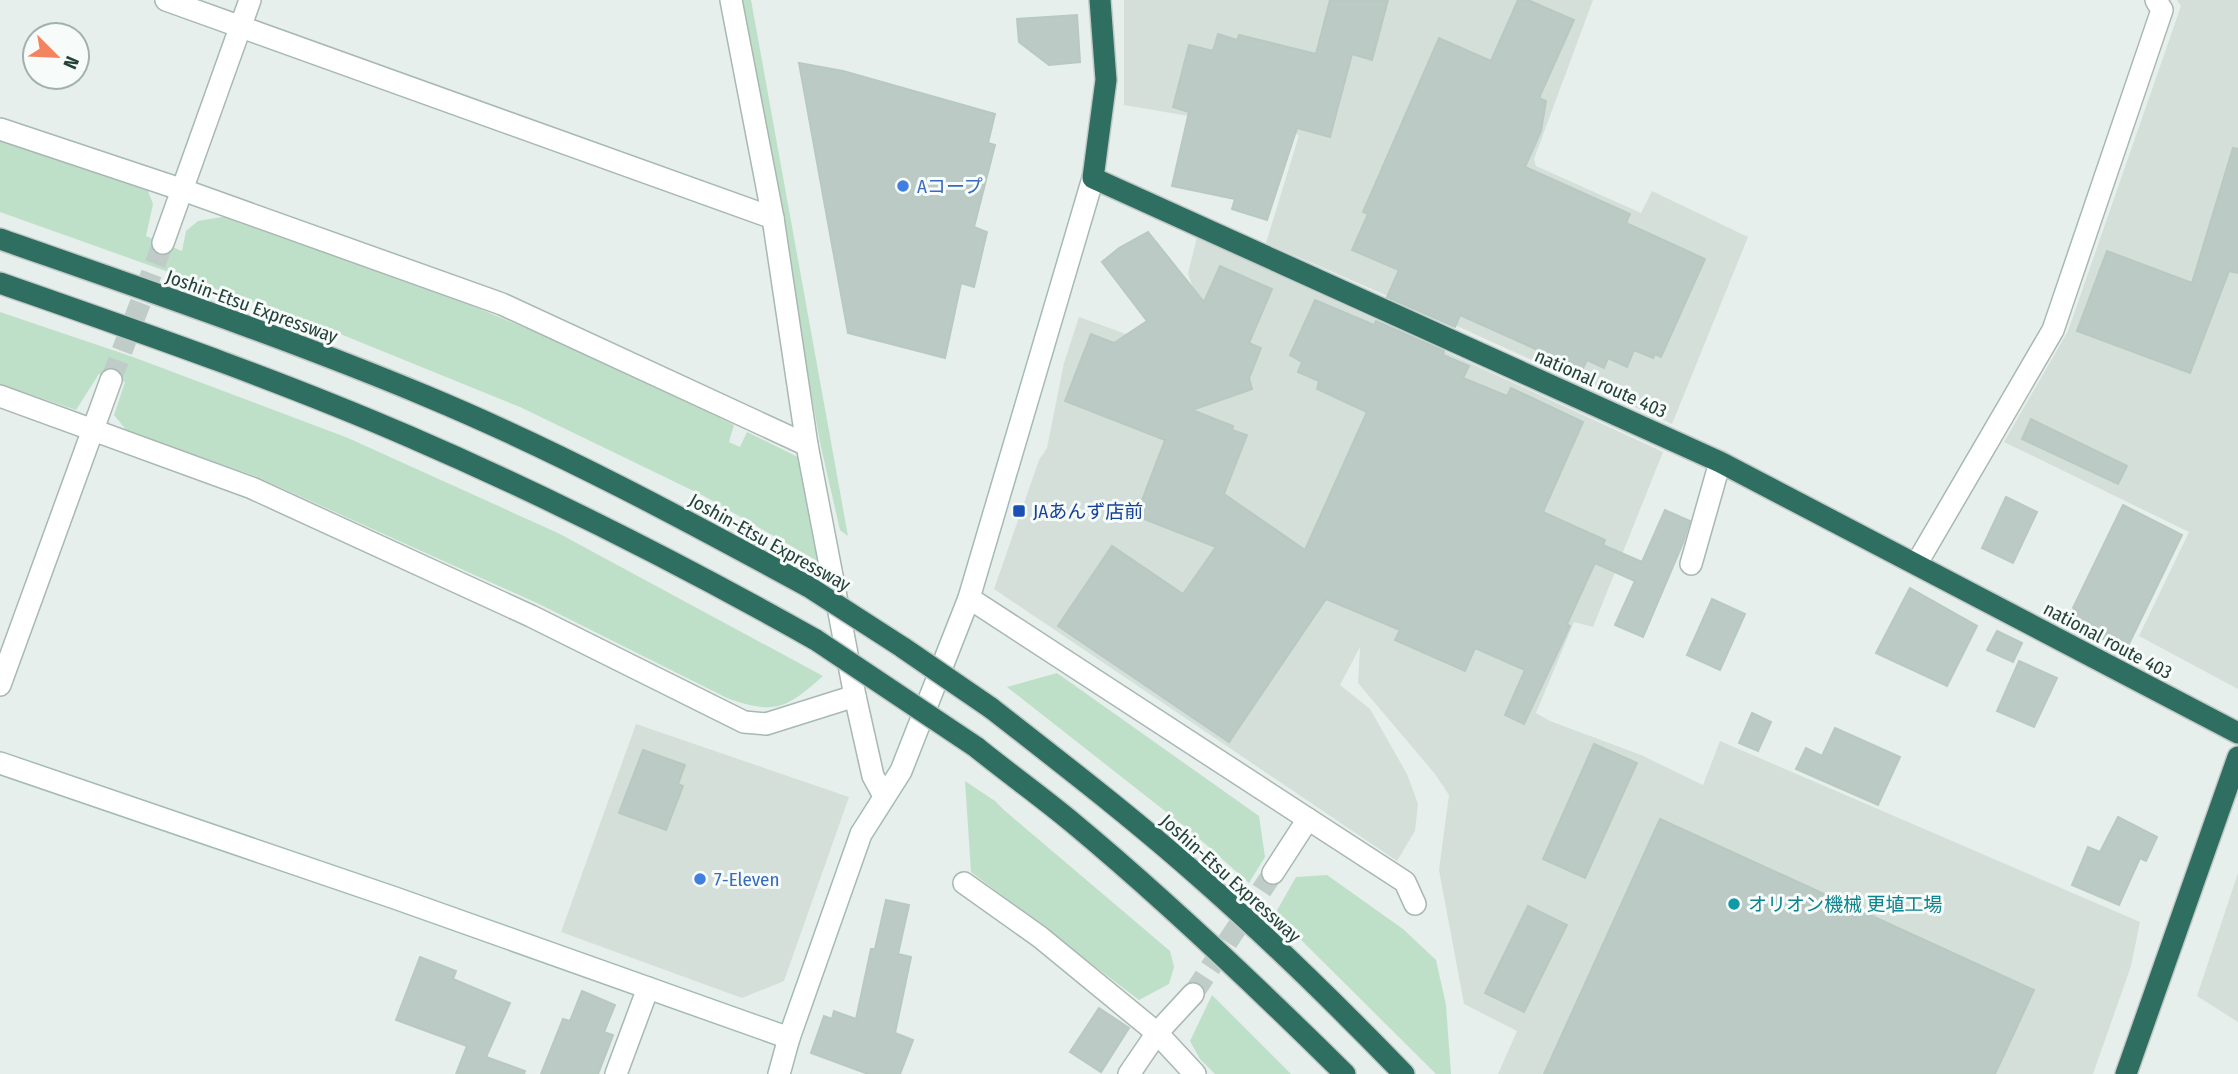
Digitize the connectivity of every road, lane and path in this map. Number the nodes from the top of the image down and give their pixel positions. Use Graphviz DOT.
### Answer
graph roads {
  1 [pos="166,0"];
  2 [pos="250,0"];
  3 [pos="732,0"];
  4 [pos="1100,0"];
  5 [pos="2159,5"];
  6 [pos="240,27"];
  7 [pos="0,129"];
  8 [pos="1093,178"];
  9 [pos="183,190"];
  10 [pos="773,218"];
  11 [pos="0,239"];
  12 [pos="163,243"];
  13 [pos="0,283"];
  14 [pos="111,380"];
  15 [pos="0,396"];
  16 [pos="93,429"];
  17 [pos="807,445"];
  18 [pos="1720,462"];
  19 [pos="1917,563"];
  20 [pos="1691,564"];
  21 [pos="969,598"];
  22 [pos="0,685"];
  23 [pos="855,696"];
  24 [pos="2238,733"];
  25 [pos="2238,757"];
  26 [pos="0,763"];
  27 [pos="884,796"];
  28 [pos="1308,819"];
  29 [pos="1273,873"];
  30 [pos="964,883"];
  31 [pos="1415,904"];
  32 [pos="648,988"];
  33 [pos="1193,994"];
  34 [pos="1157,1033"];
  35 [pos="789,1038"];
  36 [pos="616,1074"];
  37 [pos="779,1074"];
  38 [pos="1129,1074"];
  39 [pos="1195,1074"];
  40 [pos="1345,1074"];
  41 [pos="1404,1074"];
  42 [pos="2126,1074"];
  1 -- 6 [label="street"];
  2 -- 6 [label="street"];
  3 -- 10 [label="street"];
  4 -- 8 [label="highway"];
  5 -- 19 [label="street"];
  6 -- 9 [label="street"];
  6 -- 10 [label="street"];
  7 -- 9 [label="street"];
  8 -- 18 [label="highway, national route 403"];
  8 -- 21 [label="street"];
  9 -- 12 [label="street"];
  9 -- 17 [label="street"];
  10 -- 17 [label="street"];
  11 -- 41 [label="highway, Joshin-Etsu Expressway, bridge"];
  13 -- 40 [label="highway, bridge"];
  14 -- 16 [label="street"];
  15 -- 16 [label="street"];
  16 -- 22 [label="street"];
  16 -- 23 [label="street"];
  17 -- 23 [label="street"];
  18 -- 19 [label="highway, national route 403"];
  18 -- 20 [label="street"];
  19 -- 24 [label="highway, national route 403"];
  21 -- 27 [label="street"];
  21 -- 28 [label="street"];
  23 -- 27 [label="street"];
  25 -- 42 [label="highway"];
  26 -- 32 [label="street"];
  27 -- 35 [label="street"];
  28 -- 29 [label="street"];
  28 -- 31 [label="street"];
  30 -- 34 [label="street"];
  32 -- 35 [label="street"];
  32 -- 36 [label="street"];
  33 -- 34 [label="street"];
  34 -- 38 [label="street"];
  34 -- 39 [label="street"];
  35 -- 37 [label="street"];
}
